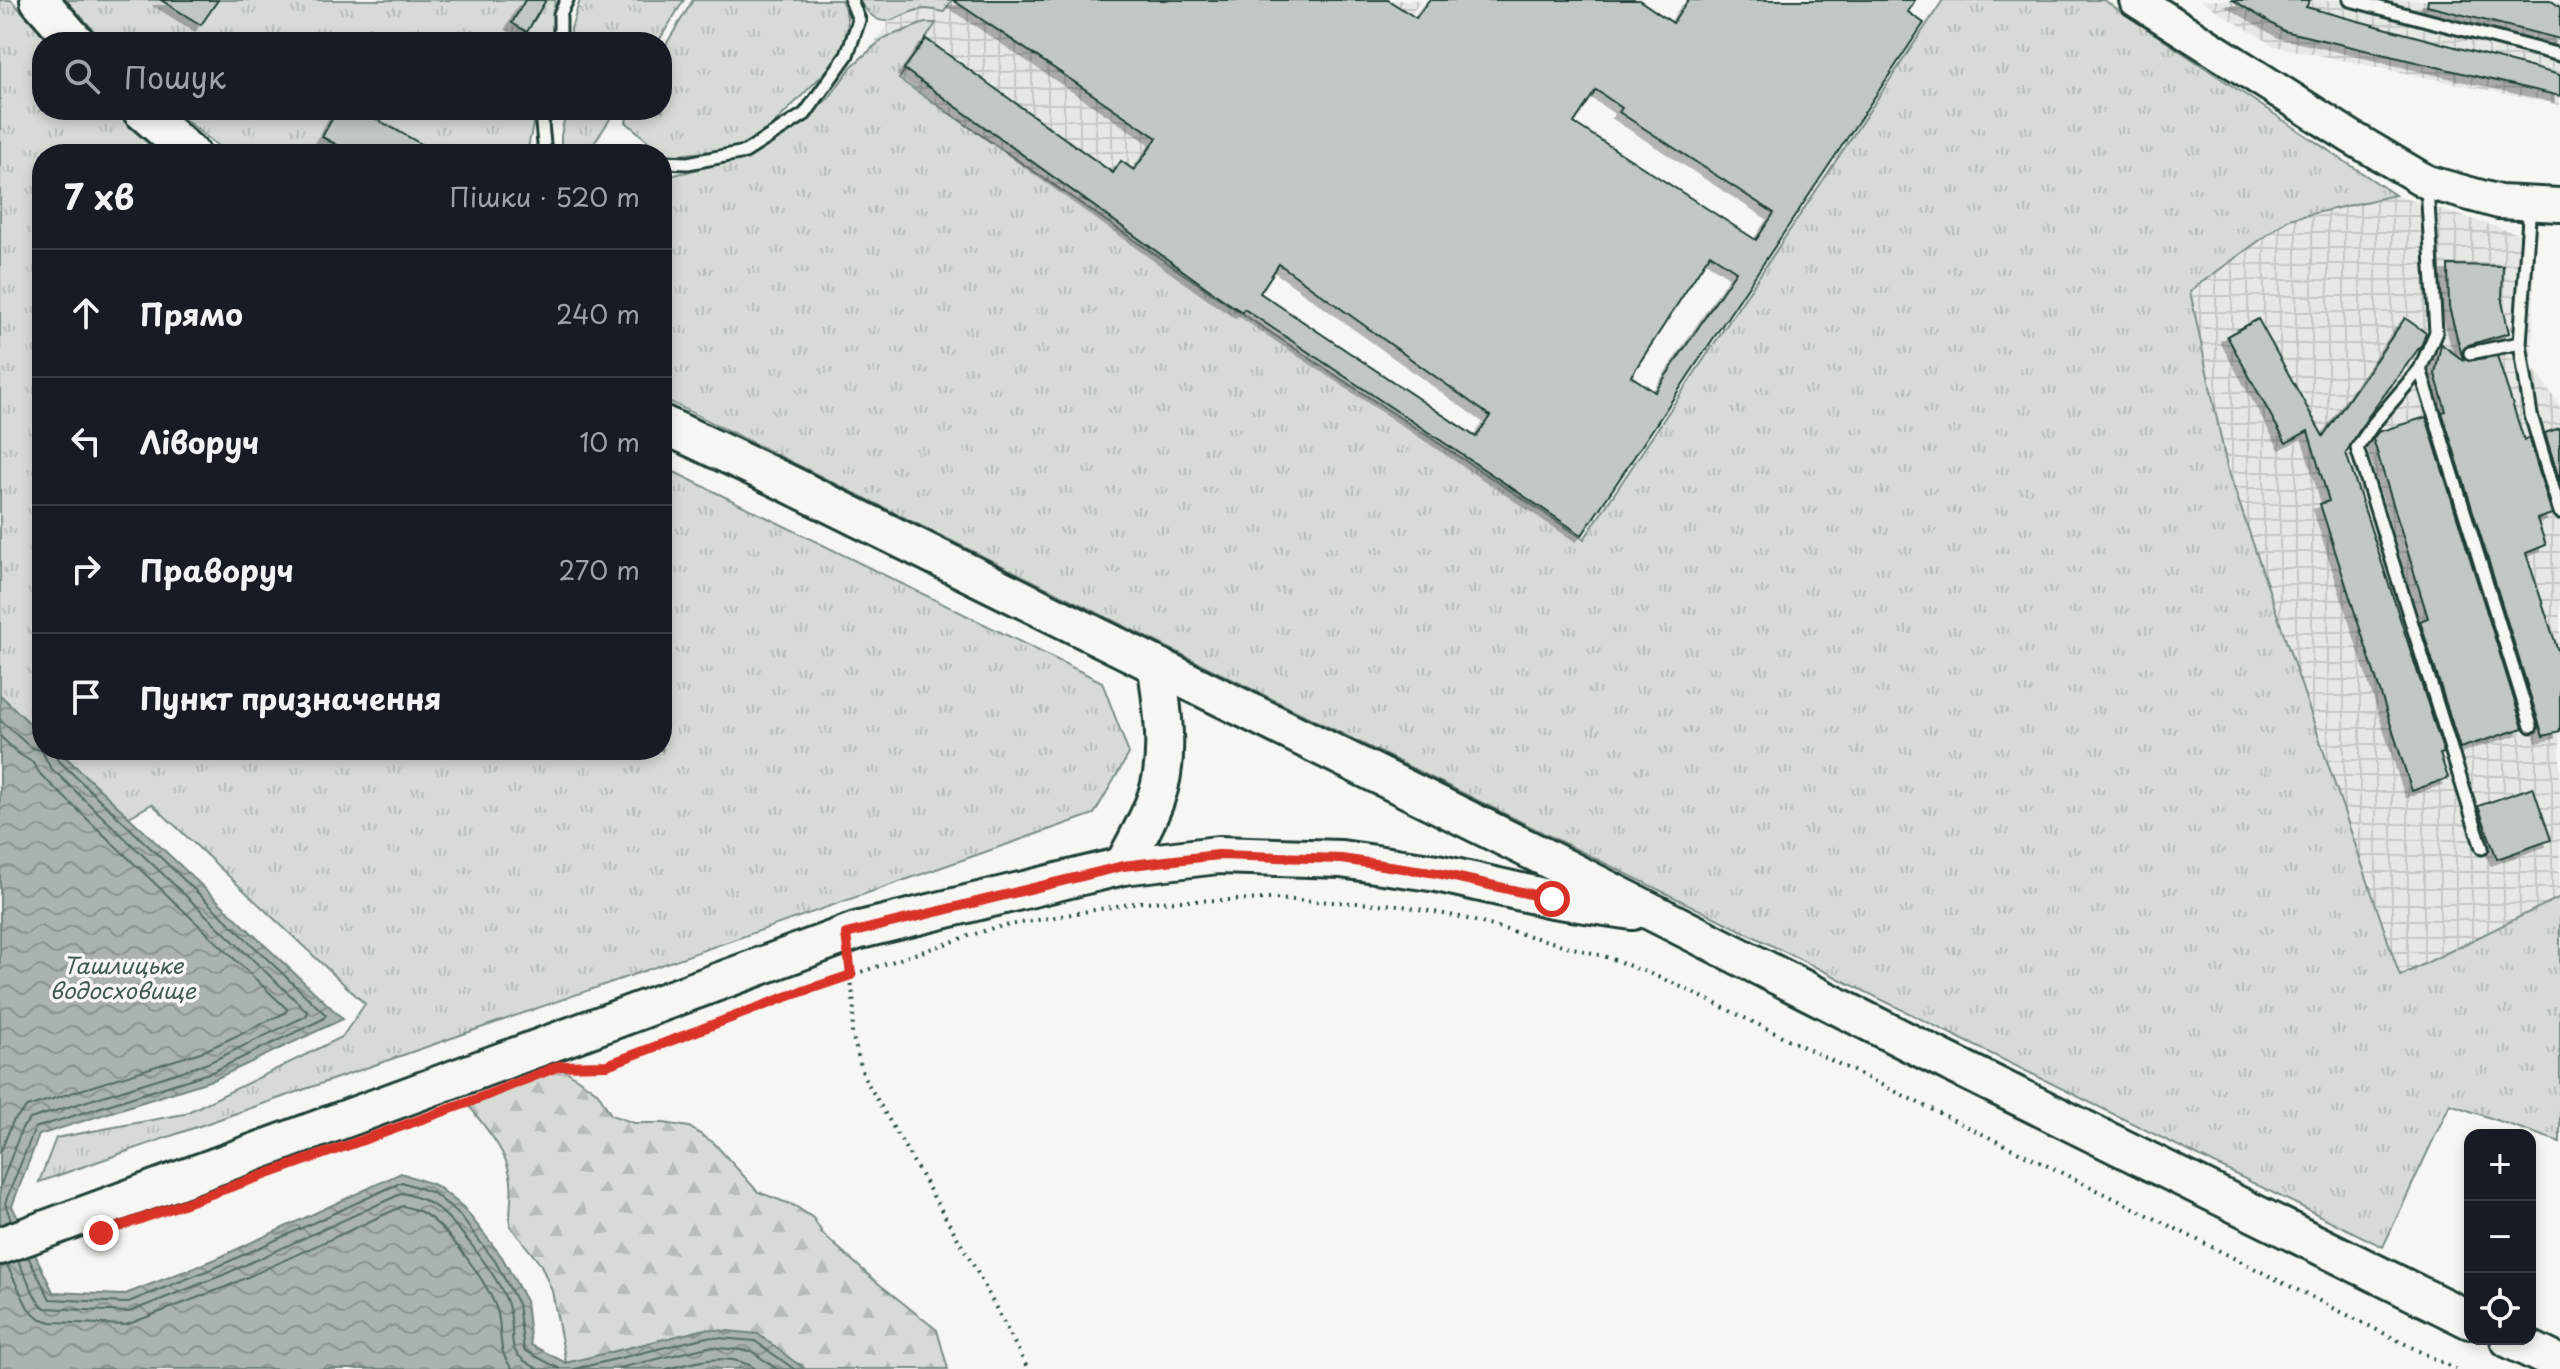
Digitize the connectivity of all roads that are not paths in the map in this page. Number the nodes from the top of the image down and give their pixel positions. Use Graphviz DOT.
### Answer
graph roads {
  1 [pos="39,0"];
  2 [pos="567,0"];
  3 [pos="851,0"];
  4 [pos="2136,0"];
  5 [pos="2350,0"];
  6 [pos="67,32"];
  7 [pos="560,32"];
  8 [pos="2560,55"];
  9 [pos="152,120"];
  10 [pos="543,120"];
  11 [pos="180,144"];
  12 [pos="544,144"];
  13 [pos="672,162"];
  14 [pos="2427,182"];
  15 [pos="2545,204"];
  16 [pos="2520,343"];
  17 [pos="2470,353"];
  18 [pos="2420,369"];
  19 [pos="672,429"];
  20 [pos="2560,512"];
  21 [pos="1157,667"];
  22 [pos="2531,726"];
  23 [pos="2482,848"];
  24 [pos="1123,866"];
  25 [pos="1661,915"];
  26 [pos="0,1246"];
  27 [pos="2464,1317"];
  28 [pos="2521,1345"];
  29 [pos="2560,1364"];
  1 -- 6 [label="main road"];
  2 -- 7 [label="lane"];
  3 -- 13 [label="lane"];
  4 -- 14 [label="street"];
  5 -- 8 [label="lane"];
  9 -- 11 [label="main road"];
  10 -- 12 [label="lane"];
  14 -- 15 [label="street"];
  14 -- 18 [label="lane"];
  15 -- 16 [label="lane"];
  16 -- 17 [label="lane"];
  16 -- 20 [label="lane"];
  18 -- 22 [label="lane"];
  18 -- 23 [label="lane"];
  19 -- 21 [label="main road"];
  21 -- 24 [label="main road"];
  21 -- 25 [label="main road"];
  24 -- 25 [label="main road"];
  24 -- 26 [label="main road"];
  25 -- 27 [label="main road"];
  28 -- 29 [label="main road"];
}
